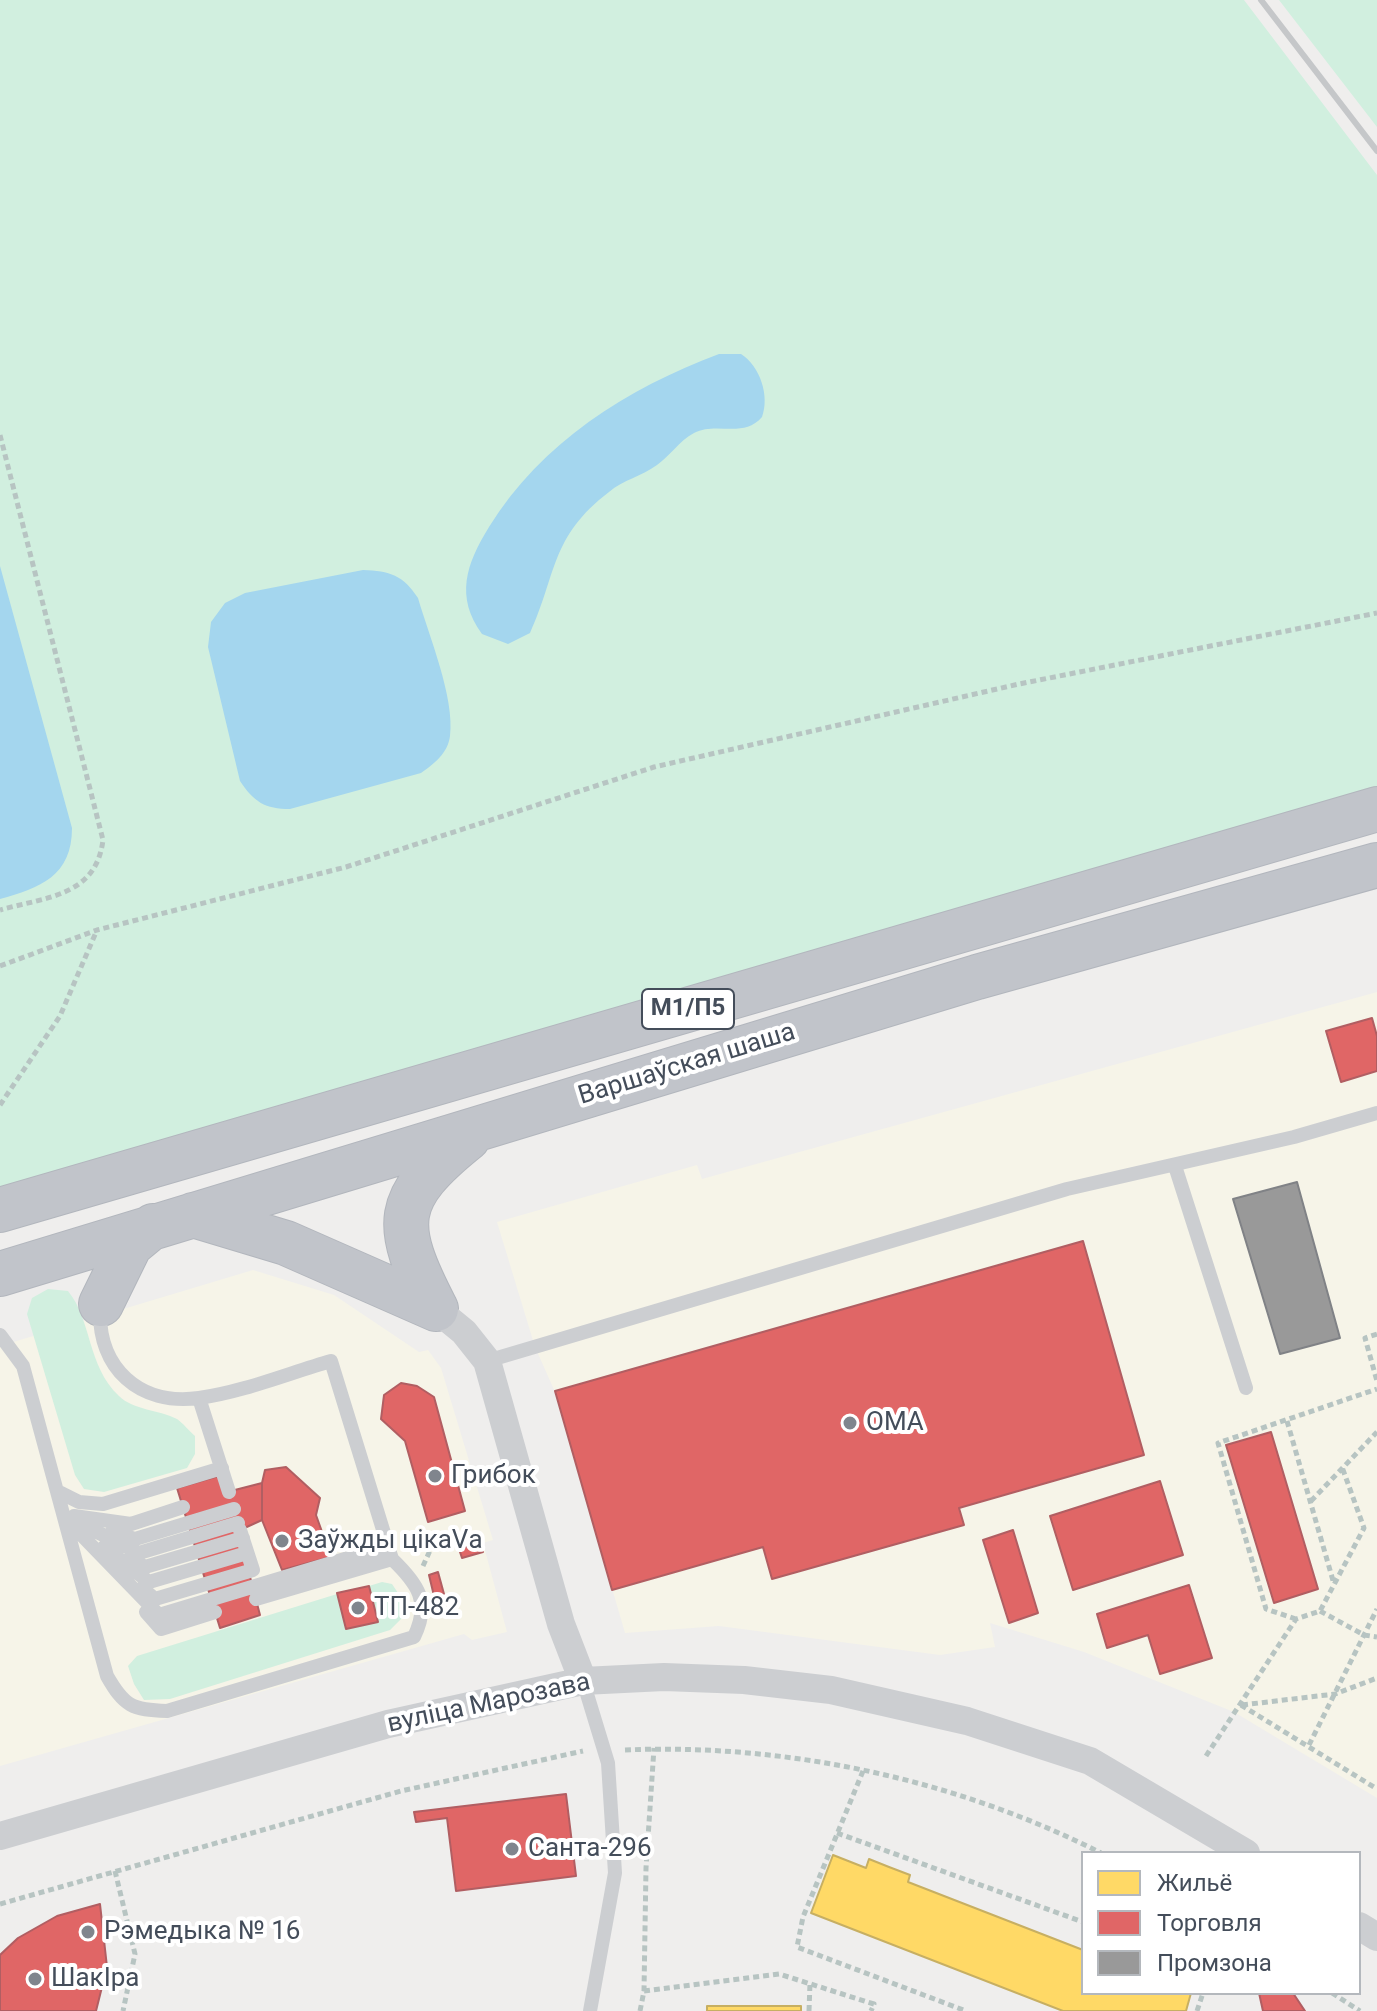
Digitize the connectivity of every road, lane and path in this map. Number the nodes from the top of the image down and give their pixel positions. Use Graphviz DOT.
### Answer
graph roads {
  1 [pos="0,435"];
  2 [pos="2,448"];
  3 [pos="1377,613"];
  4 [pos="1377,809"];
  5 [pos="1377,865"];
  6 [pos="0,910"];
  7 [pos="97,930"];
  8 [pos="0,966"];
  9 [pos="0,1105"];
  10 [pos="1377,1113"];
  11 [pos="479,1130"];
  12 [pos="1175,1166"];
  13 [pos="0,1210"];
  14 [pos="173,1221"];
  15 [pos="0,1274"];
  16 [pos="101,1304"];
  17 [pos="436,1309"];
  18 [pos="1377,1334"];
  19 [pos="0,1335"];
  20 [pos="487,1361"];
  21 [pos="1377,1381"];
  22 [pos="1246,1388"];
  23 [pos="1377,1389"];
  24 [pos="199,1398"];
  25 [pos="1287,1421"];
  26 [pos="1377,1432"];
  27 [pos="1342,1467"];
  28 [pos="222,1468"];
  29 [pos="57,1491"];
  30 [pos="229,1492"];
  31 [pos="1310,1501"];
  32 [pos="183,1507"];
  33 [pos="62,1515"];
  34 [pos="239,1528"];
  35 [pos="390,1553"];
  36 [pos="1334,1585"];
  37 [pos="256,1599"];
  38 [pos="1377,1609"];
  39 [pos="1320,1611"];
  40 [pos="215,1612"];
  41 [pos="1296,1619"];
  42 [pos="1364,1635"];
  43 [pos="1377,1637"];
  44 [pos="1377,1678"];
  45 [pos="583,1681"];
  46 [pos="1335,1694"];
  47 [pos="1241,1705"];
  48 [pos="1309,1745"];
  49 [pos="654,1748"];
  50 [pos="605,1750"];
  51 [pos="1206,1756"];
  52 [pos="863,1771"];
  53 [pos="1377,1789"];
  54 [pos="837,1833"];
  55 [pos="0,1836"];
  56 [pos="1097,1851"];
  57 [pos="1243,1851"];
  58 [pos="115,1871"];
  59 [pos="0,1904"];
  60 [pos="1081,1921"];
  61 [pos="810,1983"];
  62 [pos="644,1991"];
  63 [pos="1335,1995"];
  64 [pos="123,2011"];
  65 [pos="590,2011"];
  66 [pos="640,2011"];
  67 [pos="809,2011"];
  68 [pos="871,2011"];
  69 [pos="966,2011"];
  70 [pos="1360,2011"];
  1 -- 2 [label="path"];
  2 -- 6 [label="path"];
  3 -- 7 [label="path"];
  4 -- 13 [label="highway, Варшаўская шаша / М1/П5"];
  5 -- 11 [label="highway, Варшаўская шаша / М1/П5"];
  7 -- 8 [label="path"];
  7 -- 9 [label="path"];
  10 -- 12 [label="lane"];
  11 -- 14 [label="highway, Варшаўская шаша / М1/П5"];
  11 -- 17 [label="highway"];
  12 -- 20 [label="lane"];
  12 -- 22 [label="lane"];
  14 -- 15 [label="highway, Варшаўская шаша / М1/П5"];
  14 -- 16 [label="highway"];
  14 -- 17 [label="highway"];
  16 -- 24 [label="lane"];
  17 -- 20 [label="street"];
  18 -- 21 [label="path"];
  19 -- 29 [label="lane"];
  20 -- 45 [label="street"];
  23 -- 25 [label="path"];
  24 -- 28 [label="lane"];
  24 -- 35 [label="lane"];
  25 -- 31 [label="path"];
  25 -- 41 [label="path"];
  26 -- 27 [label="path"];
  27 -- 31 [label="path"];
  27 -- 36 [label="path"];
  28 -- 29 [label="lane"];
  28 -- 30 [label="lane"];
  29 -- 33 [label="lane"];
  31 -- 36 [label="path"];
  32 -- 33 [label="lane"];
  33 -- 34 [label="lane"];
  33 -- 34 [label="lane"];
  33 -- 34 [label="lane"];
  33 -- 35 [label="lane"];
  33 -- 35 [label="lane"];
  33 -- 40 [label="lane"];
  35 -- 37 [label="lane"];
  36 -- 39 [label="path"];
  38 -- 42 [label="path"];
  39 -- 41 [label="path"];
  39 -- 42 [label="path"];
  41 -- 47 [label="path"];
  42 -- 43 [label="path"];
  42 -- 46 [label="path"];
  44 -- 46 [label="path"];
  45 -- 50 [label="lane"];
  45 -- 55 [label="street, вуліца Марозава"];
  45 -- 57 [label="street, вуліца Марозава"];
  46 -- 47 [label="path"];
  46 -- 48 [label="path"];
  47 -- 48 [label="path"];
  47 -- 51 [label="path"];
  48 -- 53 [label="path"];
  49 -- 50 [label="path"];
  49 -- 52 [label="path"];
  49 -- 62 [label="path"];
  50 -- 58 [label="path"];
  50 -- 65 [label="lane"];
  52 -- 54 [label="path"];
  52 -- 56 [label="path"];
  54 -- 60 [label="path"];
  54 -- 69 [label="path"];
  58 -- 59 [label="path"];
  58 -- 64 [label="path"];
  61 -- 62 [label="path"];
  61 -- 67 [label="path"];
  61 -- 68 [label="path"];
  62 -- 66 [label="path"];
  63 -- 70 [label="path"];
}
